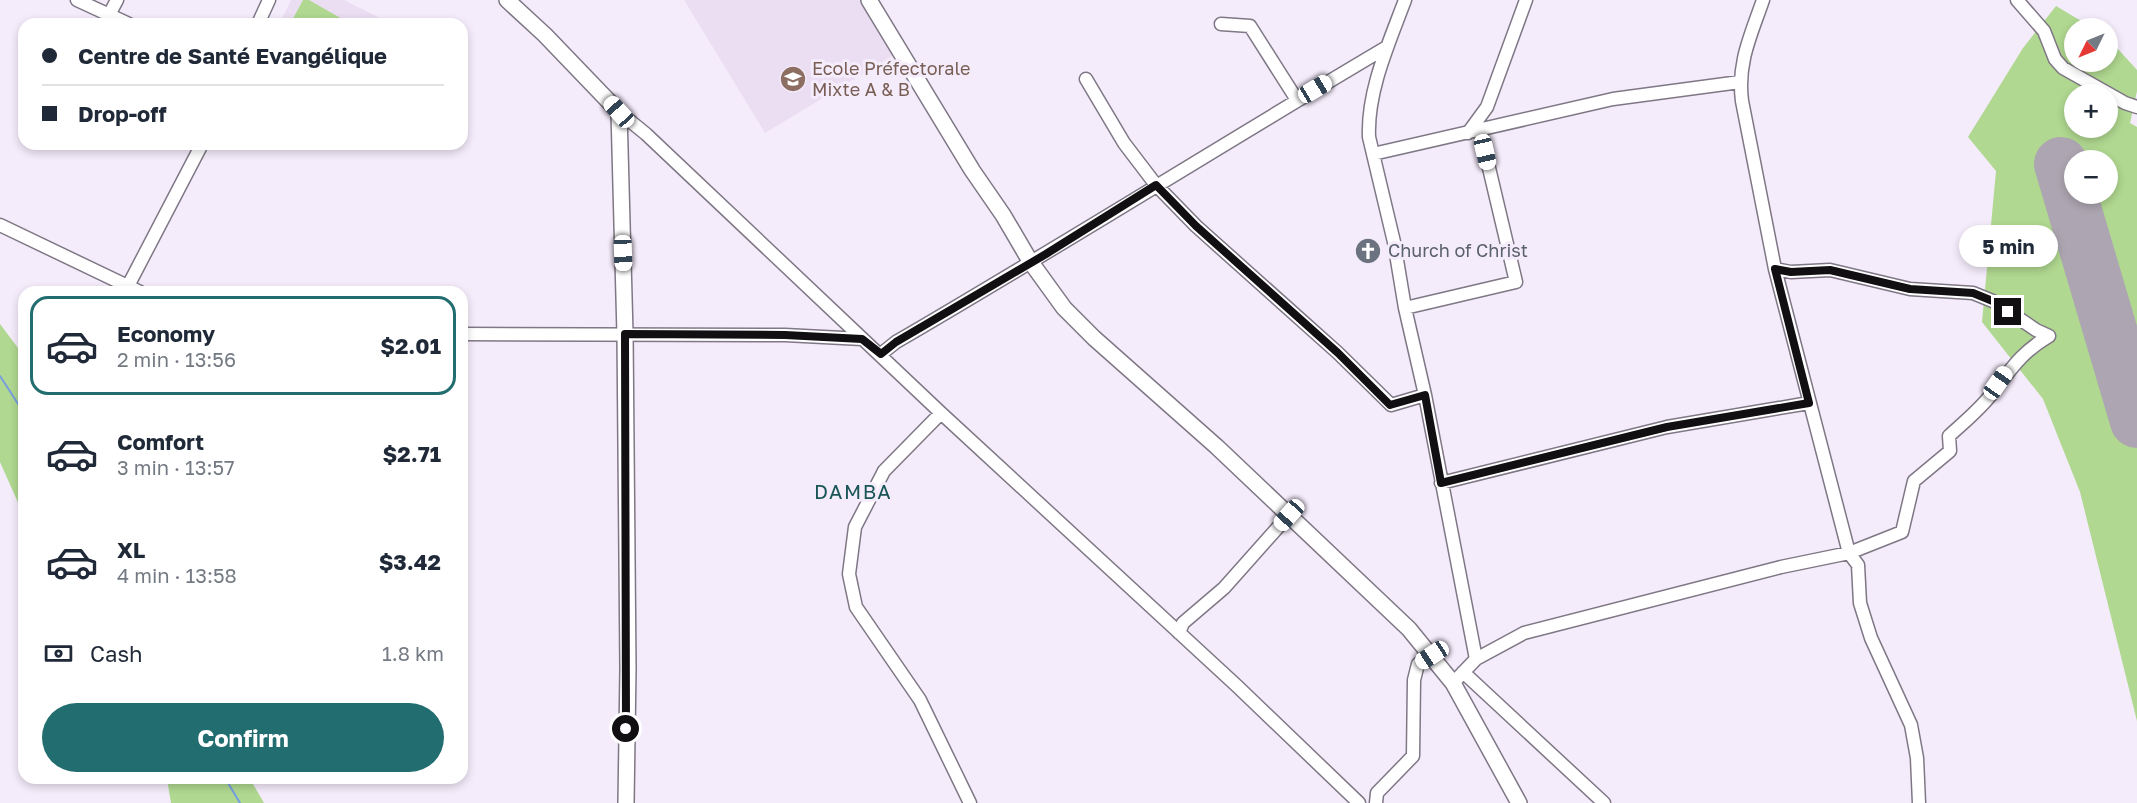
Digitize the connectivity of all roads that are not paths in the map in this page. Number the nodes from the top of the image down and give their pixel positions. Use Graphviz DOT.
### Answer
graph roads {
  1 [pos="77,0"];
  2 [pos="117,0"];
  3 [pos="269,0"];
  4 [pos="507,0"];
  5 [pos="869,0"];
  6 [pos="1405,0"];
  7 [pos="1526,0"];
  8 [pos="1763,0"];
  9 [pos="2017,0"];
  10 [pos="109,15"];
  11 [pos="116,18"];
  12 [pos="261,18"];
  13 [pos="1221,24"];
  14 [pos="1387,46"];
  15 [pos="1086,79"];
  16 [pos="1740,81"];
  17 [pos="1297,100"];
  18 [pos="2137,107"];
  19 [pos="619,112"];
  20 [pos="1474,131"];
  21 [pos="199,150"];
  22 [pos="1372,154"];
  23 [pos="1156,185"];
  24 [pos="0,225"];
  25 [pos="1030,261"];
  26 [pos="1775,269"];
  27 [pos="128,286"];
  28 [pos="1405,308"];
  29 [pos="468,334"];
  30 [pos="625,334"];
  31 [pos="862,339"];
  32 [pos="881,354"];
  33 [pos="1425,395"];
  34 [pos="1809,403"];
  35 [pos="941,413"];
  36 [pos="1441,483"];
  37 [pos="1289,515"];
  38 [pos="1849,553"];
  39 [pos="1179,633"];
  40 [pos="1432,655"];
  41 [pos="1476,659"];
  42 [pos="1458,677"];
  43 [pos="626,803"];
  44 [pos="970,803"];
  45 [pos="1359,803"];
  46 [pos="1376,803"];
  47 [pos="1519,803"];
  48 [pos="1604,803"];
  49 [pos="1919,803"];
  1 -- 10 [label="street"];
  2 -- 10 [label="street"];
  3 -- 12 [label="street"];
  4 -- 19 [label="main road"];
  5 -- 25 [label="main road"];
  6 -- 14 [label="street"];
  7 -- 20 [label="street"];
  8 -- 16 [label="street"];
  9 -- 18 [label="street"];
  10 -- 11 [label="street"];
  13 -- 17 [label="street"];
  14 -- 17 [label="street"];
  14 -- 22 [label="street"];
  15 -- 23 [label="street"];
  16 -- 20 [label="street"];
  16 -- 26 [label="street"];
  17 -- 23 [label="street"];
  19 -- 30 [label="main road"];
  19 -- 31 [label="street"];
  20 -- 22 [label="street"];
  20 -- 28 [label="street"];
  21 -- 27 [label="street"];
  22 -- 28 [label="street"];
  23 -- 25 [label="street"];
  23 -- 33 [label="street"];
  24 -- 27 [label="street"];
  25 -- 32 [label="street"];
  25 -- 37 [label="main road"];
  26 -- 34 [label="street"];
  26 -- 38 [label="street"];
  28 -- 33 [label="street"];
  29 -- 30 [label="street"];
  30 -- 31 [label="street"];
  30 -- 43 [label="main road"];
  31 -- 32 [label="street"];
  32 -- 35 [label="street"];
  33 -- 36 [label="street"];
  34 -- 36 [label="street"];
  34 -- 38 [label="street"];
  35 -- 39 [label="street"];
  35 -- 44 [label="street"];
  36 -- 41 [label="street"];
  37 -- 39 [label="street"];
  37 -- 40 [label="main road"];
  38 -- 41 [label="street"];
  38 -- 49 [label="street"];
  39 -- 45 [label="street"];
  40 -- 42 [label="main road"];
  40 -- 46 [label="street"];
  41 -- 42 [label="street"];
  42 -- 47 [label="main road"];
  42 -- 48 [label="street"];
}
